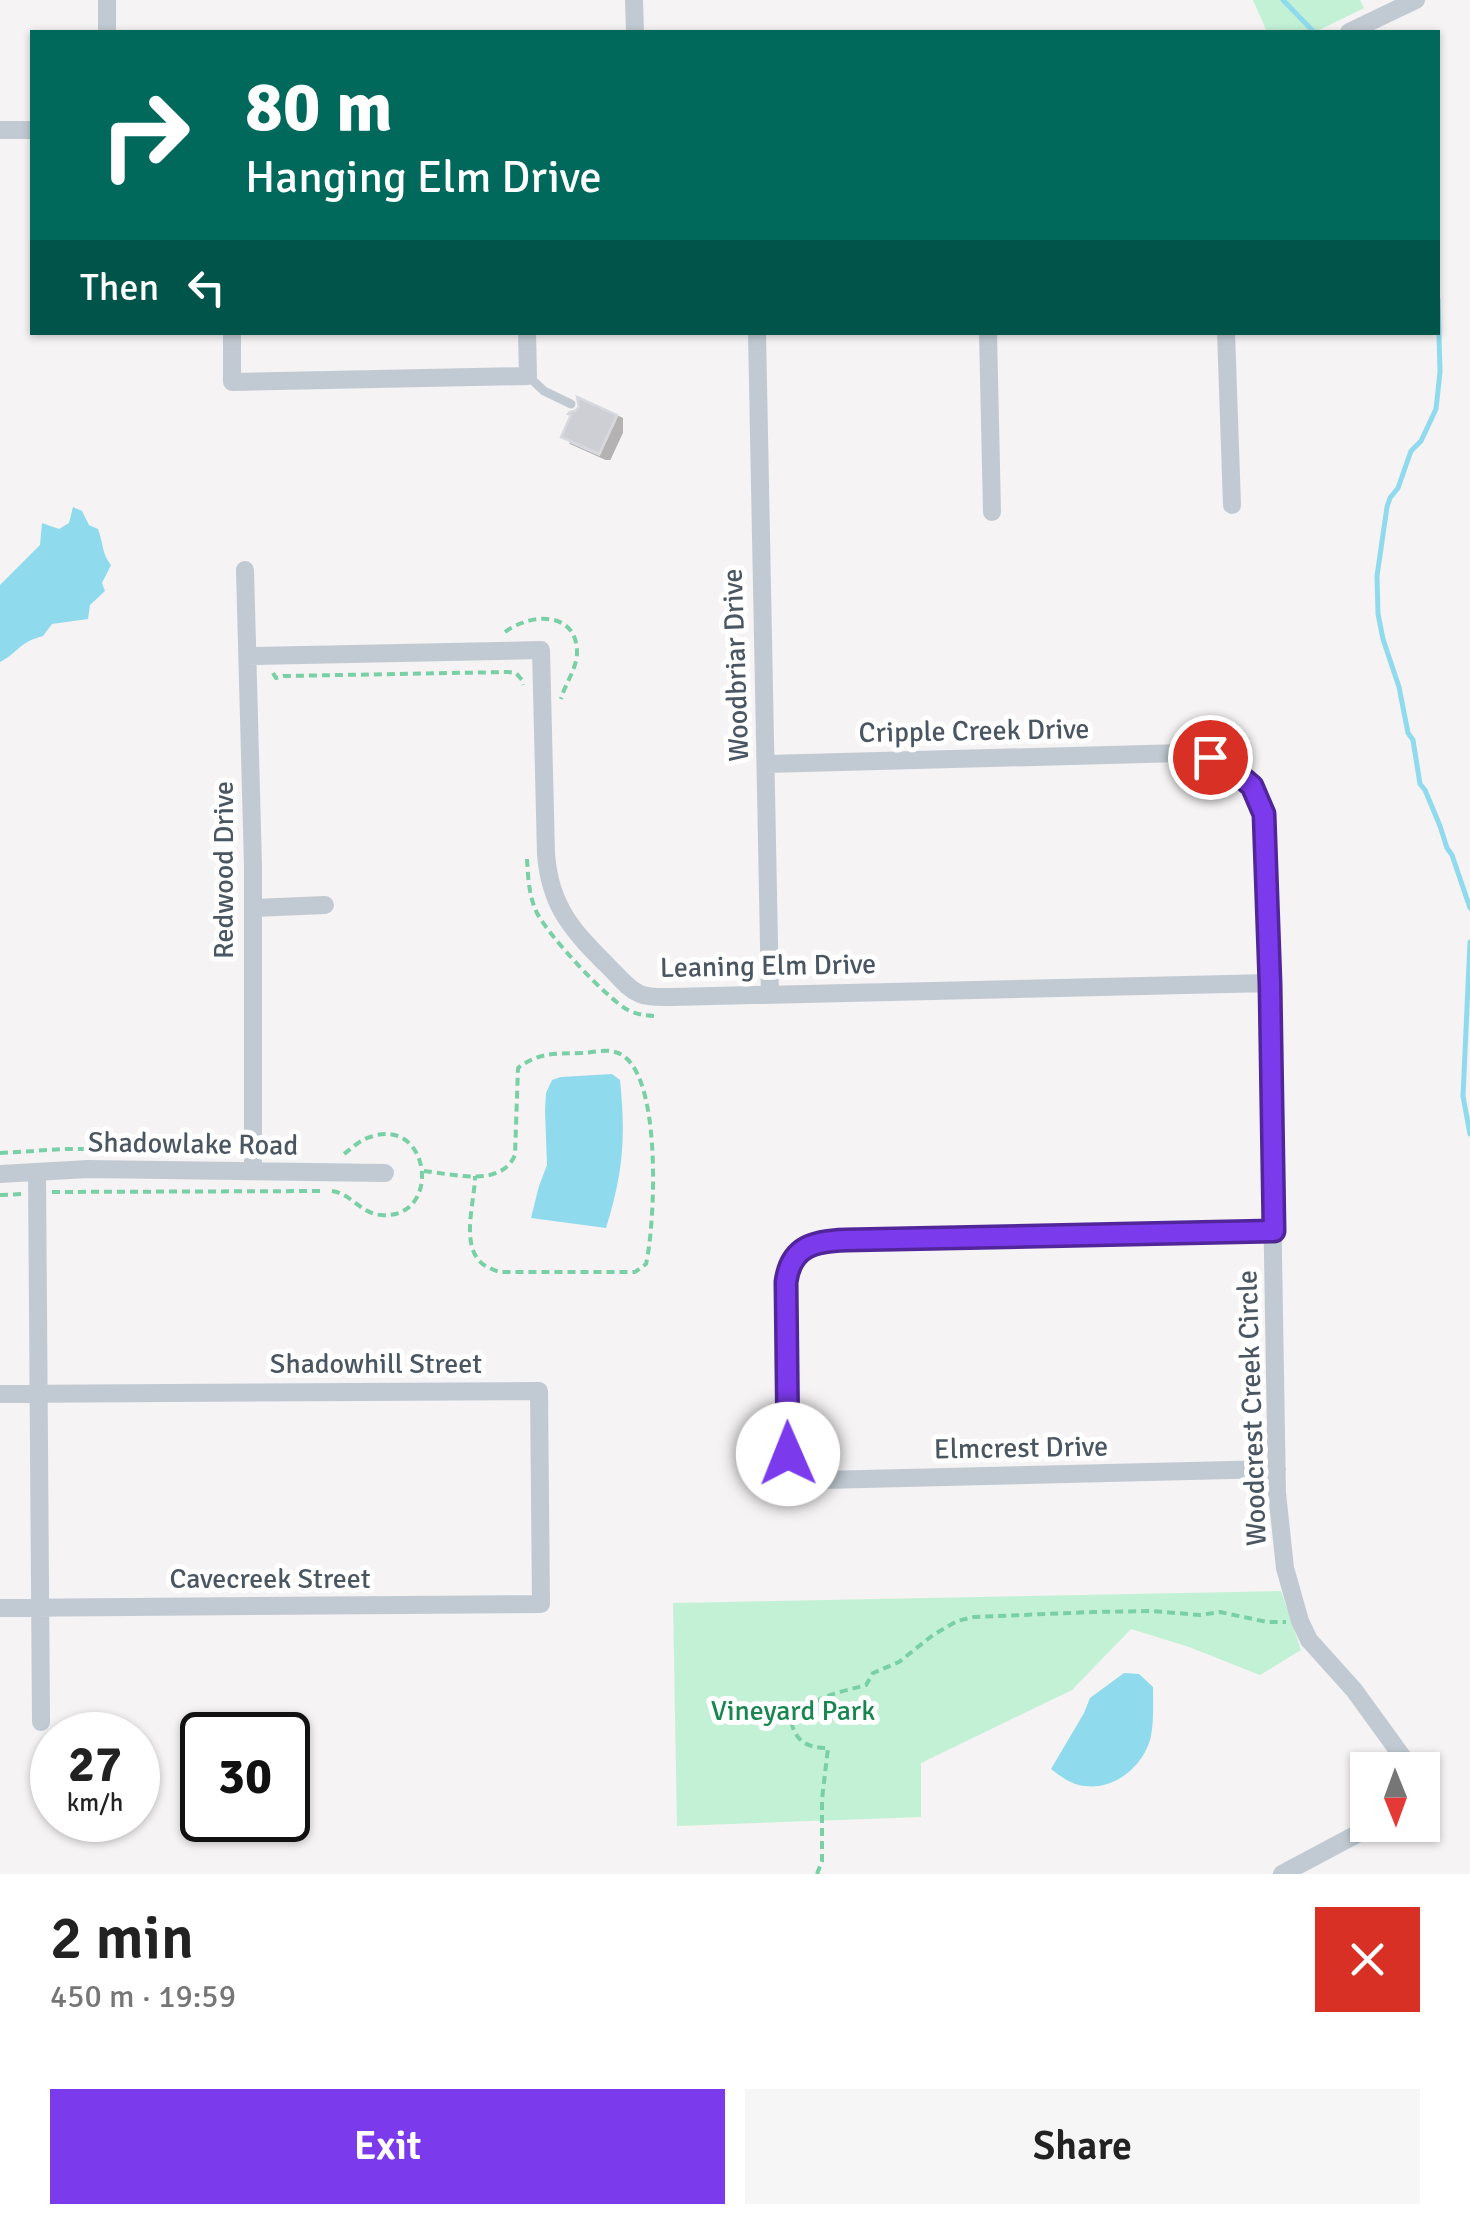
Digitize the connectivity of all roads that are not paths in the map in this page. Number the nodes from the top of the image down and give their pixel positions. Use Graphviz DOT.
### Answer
graph roads {
  1 [pos="107,0"];
  2 [pos="634,0"];
  3 [pos="1416,0"];
  4 [pos="107,30"];
  5 [pos="635,30"];
  6 [pos="1354,30"];
  7 [pos="0,130"];
  8 [pos="30,130"];
  9 [pos="232,335"];
  10 [pos="527,335"];
  11 [pos="758,335"];
  12 [pos="988,335"];
  13 [pos="1226,335"];
  14 [pos="528,376"];
  15 [pos="570,404"];
  16 [pos="1232,505"];
  17 [pos="992,512"];
  18 [pos="245,570"];
  19 [pos="248,656"];
  20 [pos="1183,754"];
  21 [pos="767,764"];
  22 [pos="325,905"];
  23 [pos="253,908"];
  24 [pos="1270,984"];
  25 [pos="770,995"];
  26 [pos="253,1171"];
  27 [pos="37,1172"];
  28 [pos="385,1173"];
  29 [pos="0,1174"];
  30 [pos="1274,1231"];
  31 [pos="0,1394"];
  32 [pos="40,1394"];
  33 [pos="1277,1469"];
  34 [pos="541,1604"];
  35 [pos="40,1607"];
  36 [pos="0,1608"];
  37 [pos="41,1712"];
  38 [pos="1399,1752"];
  39 [pos="1350,1838"];
  40 [pos="1282,1874"];
  1 -- 4 [label="street"];
  2 -- 5 [label="street"];
  3 -- 6 [label="street"];
  7 -- 8 [label="street"];
  9 -- 14 [label="street"];
  10 -- 14 [label="street"];
  11 -- 21 [label="street, Woodbriar Drive"];
  12 -- 17 [label="street"];
  13 -- 16 [label="street"];
  14 -- 15 [label="lane"];
  18 -- 19 [label="street, Redwood Drive"];
  19 -- 23 [label="street, Redwood Drive"];
  19 -- 25 [label="street, Leaning Elm Drive"];
  20 -- 21 [label="street, Cripple Creek Drive"];
  20 -- 24 [label="street, Woodcrest Creek Circle"];
  21 -- 25 [label="street, Woodbriar Drive"];
  22 -- 23 [label="street"];
  23 -- 26 [label="street, Redwood Drive"];
  24 -- 25 [label="street, Leaning Elm Drive"];
  24 -- 30 [label="street, Woodcrest Creek Circle"];
  26 -- 27 [label="street, Shadowlake Road"];
  26 -- 28 [label="street, Shadowlake Road"];
  27 -- 29 [label="street, Shadowlake Road"];
  27 -- 32 [label="street"];
  30 -- 33 [label="street, Woodcrest Creek Circle"];
  30 -- 33 [label="street, Elmcrest Drive"];
  31 -- 32 [label="street, Shadowhill Street"];
  32 -- 34 [label="street, Shadowhill Street"];
  32 -- 35 [label="street"];
  33 -- 38 [label="street, Woodcrest Creek Circle"];
  34 -- 35 [label="street, Cavecreek Street"];
  35 -- 36 [label="street, Cavecreek Street"];
  35 -- 37 [label="street"];
  39 -- 40 [label="street"];
}
